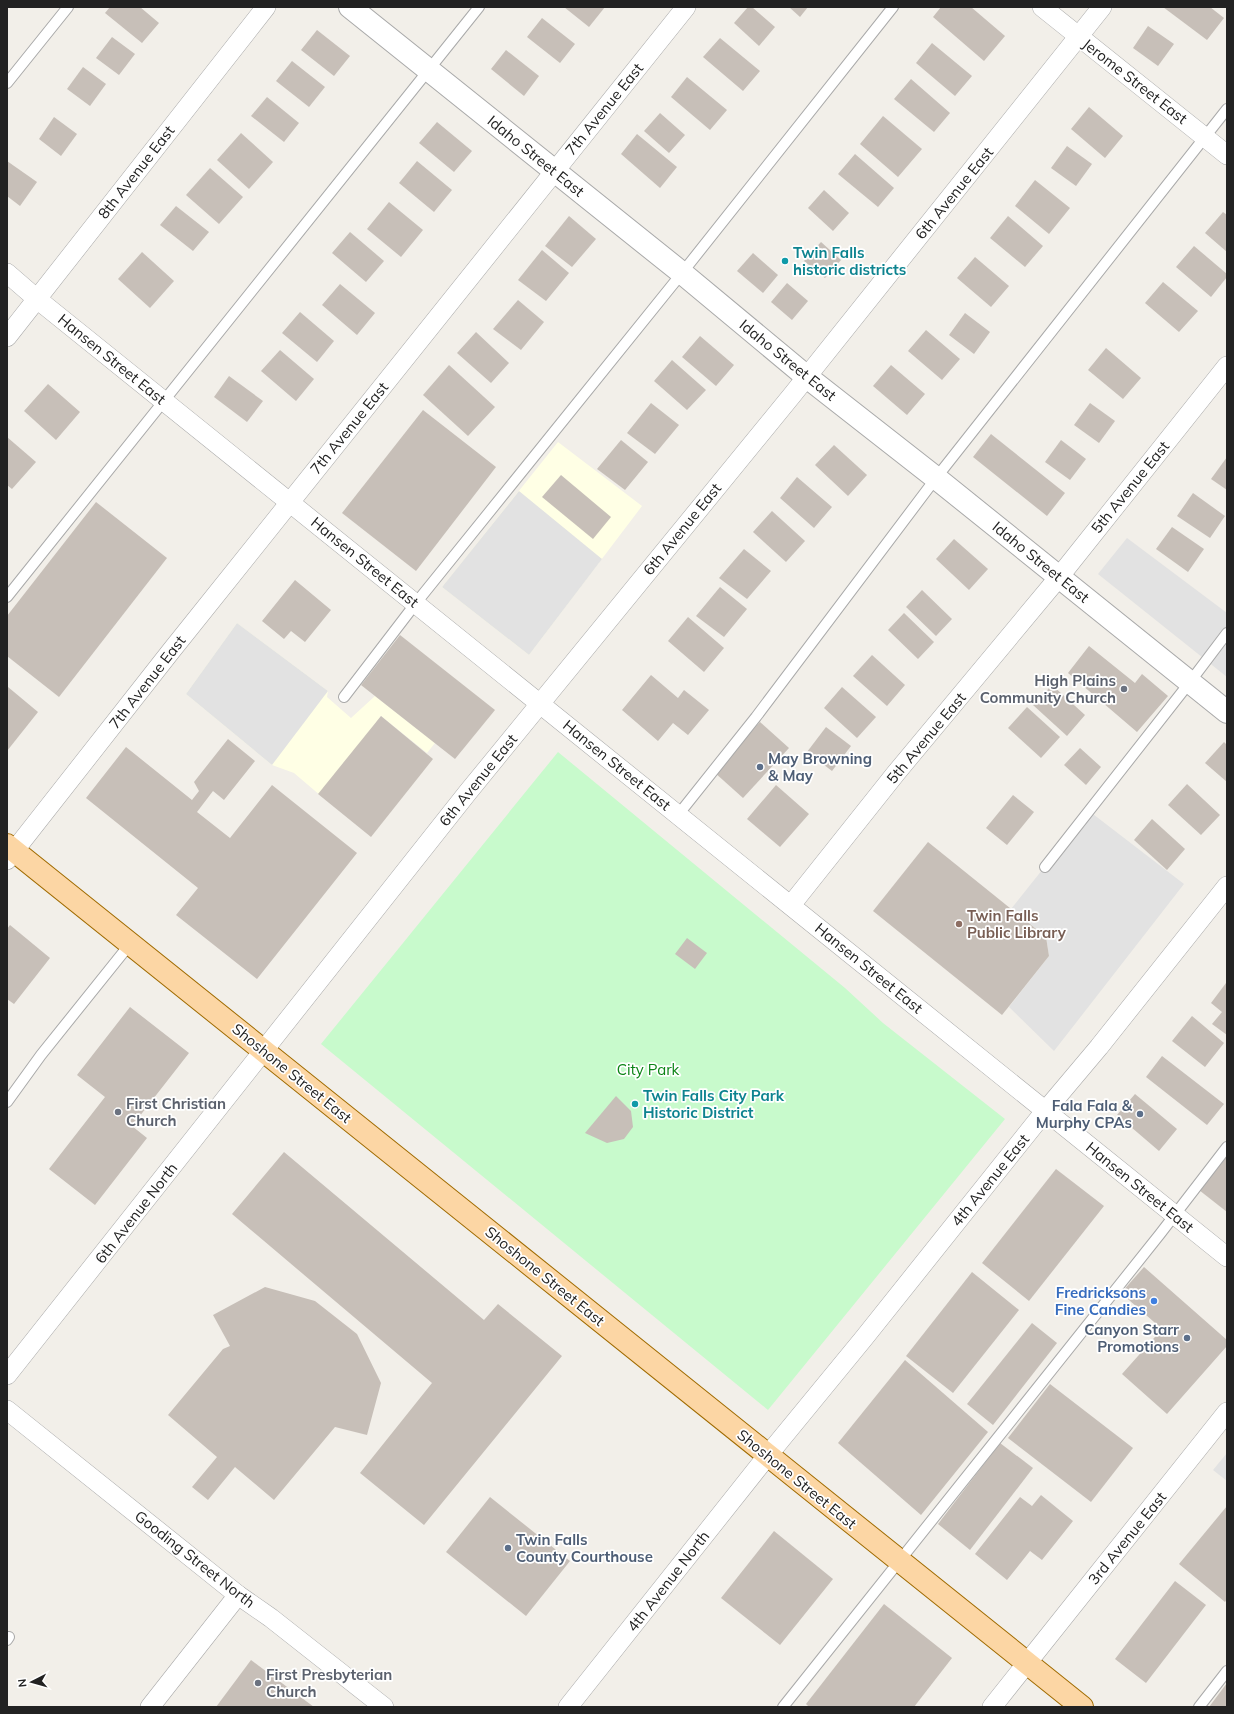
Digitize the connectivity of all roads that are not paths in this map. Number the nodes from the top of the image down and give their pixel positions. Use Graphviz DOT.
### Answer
graph roads {
  1 [pos="68,7"];
  2 [pos="266,7"];
  3 [pos="350,7"];
  4 [pos="479,7"];
  5 [pos="686,7"];
  6 [pos="893,7"];
  7 [pos="1042,7"];
  8 [pos="1102,7"];
  9 [pos="1078,36"];
  10 [pos="428,70"];
  11 [pos="7,83"];
  12 [pos="1227,109"];
  13 [pos="1205,137"];
  14 [pos="1227,155"];
  15 [pos="554,172"];
  16 [pos="7,273"];
  17 [pos="682,273"];
  18 [pos="38,299"];
  19 [pos="7,337"];
  20 [pos="1227,366"];
  21 [pos="807,376"];
  22 [pos="164,400"];
  23 [pos="936,478"];
  24 [pos="290,502"];
  25 [pos="1059,577"];
  26 [pos="7,597"];
  27 [pos="416,603"];
  28 [pos="1227,633"];
  29 [pos="1190,682"];
  30 [pos="344,697"];
  31 [pos="541,704"];
  32 [pos="1227,712"];
  33 [pos="678,814"];
  34 [pos="9,852"];
  35 [pos="1045,867"];
  36 [pos="1227,886"];
  37 [pos="791,905"];
  38 [pos="130,944"];
  39 [pos="262,1050"];
  40 [pos="7,1102"];
  41 [pos="1046,1110"];
  42 [pos="1227,1147"];
  43 [pos="1175,1215"];
  44 [pos="1227,1257"];
  45 [pos="7,1375"];
  46 [pos="7,1410"];
  47 [pos="1227,1412"];
  48 [pos="768,1455"];
  49 [pos="900,1561"];
  50 [pos="238,1595"];
  51 [pos="1027,1663"];
  52 [pos="1227,1671"];
  53 [pos="380,1706"];
  54 [pos="150,1707"];
  55 [pos="568,1707"];
  56 [pos="782,1707"];
  57 [pos="992,1707"];
  58 [pos="1082,1707"];
  59 [pos="1199,1707"];
  1 -- 11 [label="lane"];
  2 -- 18 [label="street, 8th Avenue East"];
  3 -- 10 [label="street, Idaho Street East"];
  4 -- 10 [label="lane"];
  5 -- 15 [label="street, 7th Avenue East"];
  6 -- 17 [label="lane"];
  7 -- 9 [label="street, Jerome Street East"];
  8 -- 9 [label="street, 6th Avenue East"];
  9 -- 13 [label="street, Jerome Street East"];
  9 -- 21 [label="street, 6th Avenue East"];
  10 -- 15 [label="street, Idaho Street East"];
  10 -- 22 [label="lane"];
  12 -- 13 [label="lane"];
  13 -- 14 [label="street, Jerome Street East"];
  13 -- 23 [label="lane"];
  15 -- 17 [label="street, Idaho Street East"];
  15 -- 24 [label="street, 7th Avenue East"];
  16 -- 18 [label="street, Hansen Street East"];
  17 -- 21 [label="street, Idaho Street East"];
  17 -- 27 [label="lane"];
  18 -- 19 [label="street, 8th Avenue East"];
  18 -- 22 [label="street, Hansen Street East"];
  20 -- 25 [label="street, 5th Avenue East"];
  21 -- 23 [label="street, Idaho Street East"];
  21 -- 31 [label="street, 6th Avenue East"];
  22 -- 24 [label="street, Hansen Street East"];
  22 -- 26 [label="lane"];
  23 -- 25 [label="street, Idaho Street East"];
  23 -- 33 [label="lane"];
  24 -- 27 [label="street, Hansen Street East"];
  24 -- 34 [label="street, 7th Avenue East"];
  25 -- 29 [label="street, Idaho Street East"];
  25 -- 37 [label="street, 5th Avenue East"];
  27 -- 30 [label="lane"];
  27 -- 31 [label="street, Hansen Street East"];
  28 -- 29 [label="lane"];
  29 -- 32 [label="street, Idaho Street East"];
  29 -- 35 [label="lane"];
  31 -- 33 [label="street, Hansen Street East"];
  31 -- 39 [label="street, 6th Avenue East"];
  33 -- 37 [label="street, Hansen Street East"];
  34 -- 38 [label="main road, Shoshone Street East"];
  36 -- 41 [label="street, 4th Avenue East"];
  37 -- 41 [label="street, Hansen Street East"];
  38 -- 39 [label="main road, Shoshone Street East"];
  38 -- 40 [label="lane"];
  39 -- 45 [label="street, 6th Avenue North"];
  39 -- 48 [label="main road, Shoshone Street East"];
  41 -- 43 [label="street, Hansen Street East"];
  41 -- 48 [label="street, 4th Avenue East"];
  42 -- 43 [label="lane"];
  43 -- 44 [label="street, Hansen Street East"];
  43 -- 49 [label="lane"];
  46 -- 50 [label="street, Gooding Street North"];
  47 -- 51 [label="street, 3rd Avenue East"];
  48 -- 49 [label="main road, Shoshone Street East"];
  48 -- 55 [label="street, 4th Avenue North"];
  49 -- 51 [label="main road, Shoshone Street East"];
  49 -- 56 [label="lane"];
  50 -- 53 [label="street, Gooding Street North"];
  50 -- 54 [label="street"];
  51 -- 57 [label="street, 3rd Avenue East"];
  51 -- 58 [label="main road, Shoshone Street East"];
  52 -- 59 [label="lane"];
}
